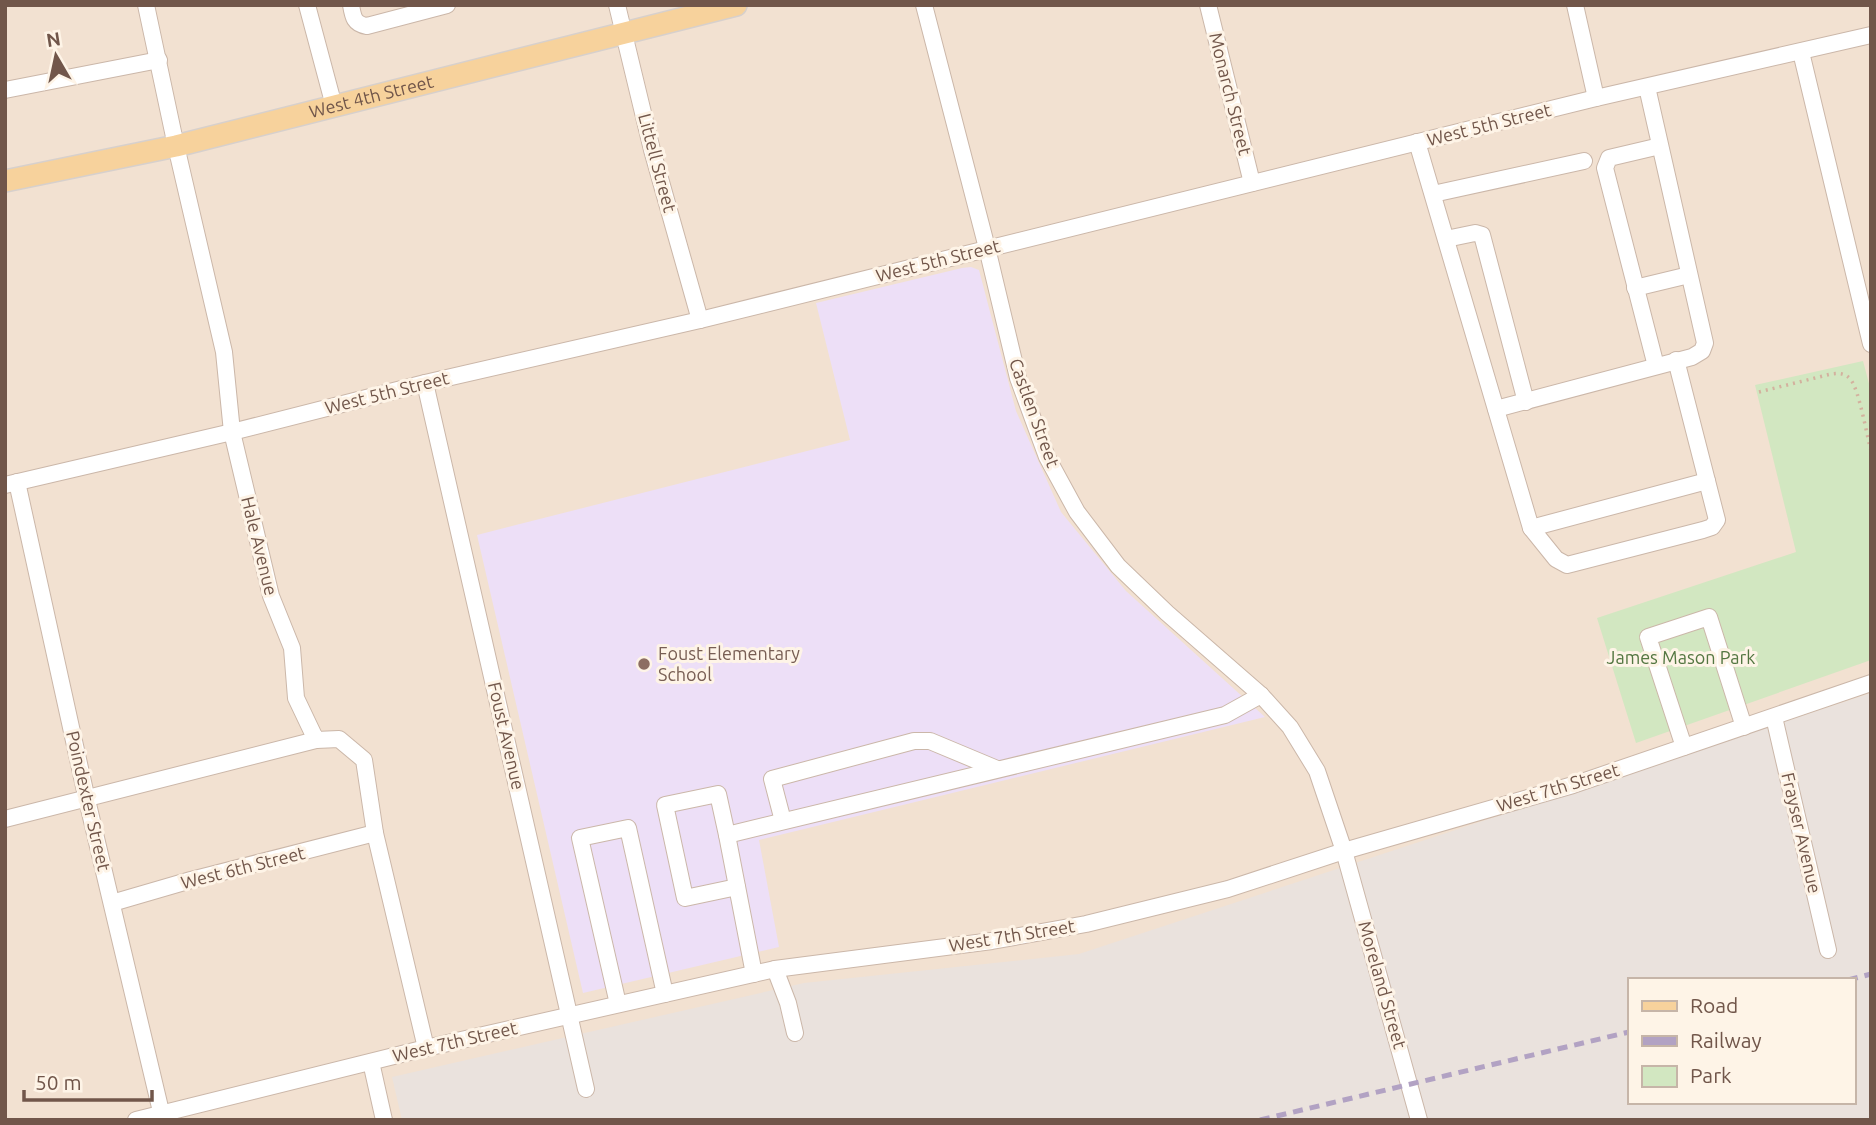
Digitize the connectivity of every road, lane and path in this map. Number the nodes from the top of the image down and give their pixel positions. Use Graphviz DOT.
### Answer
graph roads {
  1 [pos="146,5"];
  2 [pos="307,5"];
  3 [pos="351,5"];
  4 [pos="447,5"];
  5 [pos="617,5"];
  6 [pos="736,5"];
  7 [pos="924,5"];
  8 [pos="1208,5"];
  9 [pos="1575,5"];
  10 [pos="624,33"];
  11 [pos="1871,34"];
  12 [pos="1801,52"];
  13 [pos="159,60"];
  14 [pos="1647,87"];
  15 [pos="5,90"];
  16 [pos="1596,98"];
  17 [pos="334,106"];
  18 [pos="1418,142"];
  19 [pos="176,146"];
  20 [pos="1660,146"];
  21 [pos="1584,161"];
  22 [pos="5,181"];
  23 [pos="1252,183"];
  24 [pos="1433,194"];
  25 [pos="1446,239"];
  26 [pos="987,248"];
  27 [pos="1689,275"];
  28 [pos="1635,288"];
  29 [pos="701,320"];
  30 [pos="1871,344"];
  31 [pos="1676,360"];
  32 [pos="1656,366"];
  33 [pos="425,383"];
  34 [pos="1759,392"];
  35 [pos="1526,402"];
  36 [pos="1496,410"];
  37 [pos="232,432"];
  38 [pos="1871,451"];
  39 [pos="1707,481"];
  40 [pos="11,483"];
  41 [pos="1531,528"];
  42 [pos="1871,683"];
  43 [pos="1261,695"];
  44 [pos="1774,717"];
  45 [pos="1744,727"];
  46 [pos="316,740"];
  47 [pos="1684,747"];
  48 [pos="997,769"];
  49 [pos="87,800"];
  50 [pos="5,819"];
  51 [pos="783,821"];
  52 [pos="375,833"];
  53 [pos="727,835"];
  54 [pos="1344,851"];
  55 [pos="737,887"];
  56 [pos="112,903"];
  57 [pos="1828,950"];
  58 [pos="775,969"];
  59 [pos="754,974"];
  60 [pos="666,994"];
  61 [pos="618,1004"];
  62 [pos="570,1015"];
  63 [pos="795,1032"];
  64 [pos="426,1048"];
  65 [pos="371,1062"];
  66 [pos="586,1089"];
  67 [pos="162,1116"];
  68 [pos="135,1120"];
  69 [pos="384,1120"];
  70 [pos="1419,1120"];
  1 -- 13 [label="street, Hale Avenue"];
  2 -- 17 [label="street"];
  3 -- 4 [label="street"];
  5 -- 10 [label="street, Littell Street"];
  6 -- 10 [label="main road, West 4th Street"];
  7 -- 26 [label="street, Castlen Street"];
  8 -- 23 [label="street, Monarch Street"];
  9 -- 16 [label="street"];
  10 -- 17 [label="main road, West 4th Street"];
  10 -- 29 [label="street, Littell Street"];
  11 -- 12 [label="street, West 5th Street"];
  12 -- 14 [label="street, West 5th Street"];
  12 -- 30 [label="street"];
  13 -- 15 [label="street"];
  13 -- 19 [label="street, Hale Avenue"];
  14 -- 16 [label="street, West 5th Street"];
  14 -- 20 [label="street"];
  16 -- 18 [label="street, West 5th Street"];
  17 -- 19 [label="main road, West 4th Street"];
  18 -- 23 [label="street, West 5th Street"];
  18 -- 24 [label="street"];
  19 -- 22 [label="main road, West 4th Street"];
  19 -- 37 [label="street, Hale Avenue"];
  20 -- 27 [label="street"];
  20 -- 28 [label="street"];
  21 -- 24 [label="street"];
  23 -- 26 [label="street, West 5th Street"];
  24 -- 25 [label="street"];
  25 -- 35 [label="street"];
  25 -- 36 [label="street"];
  26 -- 29 [label="street, West 5th Street"];
  26 -- 43 [label="street, Castlen Street"];
  27 -- 28 [label="street"];
  27 -- 31 [label="street"];
  28 -- 32 [label="street"];
  29 -- 33 [label="street, West 5th Street"];
  31 -- 32 [label="street"];
  31 -- 39 [label="street"];
  32 -- 35 [label="street"];
  33 -- 37 [label="street, West 5th Street"];
  33 -- 62 [label="street, Foust Avenue"];
  34 -- 38 [label="path"];
  35 -- 36 [label="street"];
  36 -- 41 [label="street"];
  37 -- 40 [label="street, West 5th Street"];
  37 -- 46 [label="street, Hale Avenue"];
  39 -- 41 [label="street"];
  39 -- 41 [label="street"];
  40 -- 49 [label="street, Poindexter Street"];
  42 -- 44 [label="street, West 7th Street"];
  43 -- 48 [label="street"];
  43 -- 54 [label="street, Castlen Street"];
  44 -- 45 [label="street, West 7th Street"];
  44 -- 57 [label="street, Frayser Avenue"];
  45 -- 47 [label="street, West 7th Street"];
  45 -- 47 [label="street"];
  46 -- 49 [label="street"];
  46 -- 52 [label="street"];
  47 -- 54 [label="street, West 7th Street"];
  48 -- 51 [label="street"];
  48 -- 51 [label="street"];
  49 -- 50 [label="street"];
  49 -- 56 [label="street, Poindexter Street"];
  51 -- 53 [label="street"];
  52 -- 56 [label="street, West 6th Street"];
  52 -- 64 [label="street"];
  53 -- 55 [label="street"];
  53 -- 55 [label="street"];
  54 -- 58 [label="street, West 7th Street"];
  54 -- 70 [label="street, Moreland Street"];
  55 -- 59 [label="street"];
  56 -- 67 [label="street, Poindexter Street"];
  58 -- 59 [label="street, West 7th Street"];
  58 -- 63 [label="street"];
  59 -- 60 [label="street, West 7th Street"];
  60 -- 61 [label="street, West 7th Street"];
  60 -- 61 [label="street"];
  61 -- 62 [label="street, West 7th Street"];
  62 -- 64 [label="street, West 7th Street"];
  62 -- 66 [label="street, Foust Avenue"];
  64 -- 65 [label="street, West 7th Street"];
  65 -- 67 [label="street, West 7th Street"];
  65 -- 69 [label="street"];
  67 -- 68 [label="street, West 7th Street"];
}
